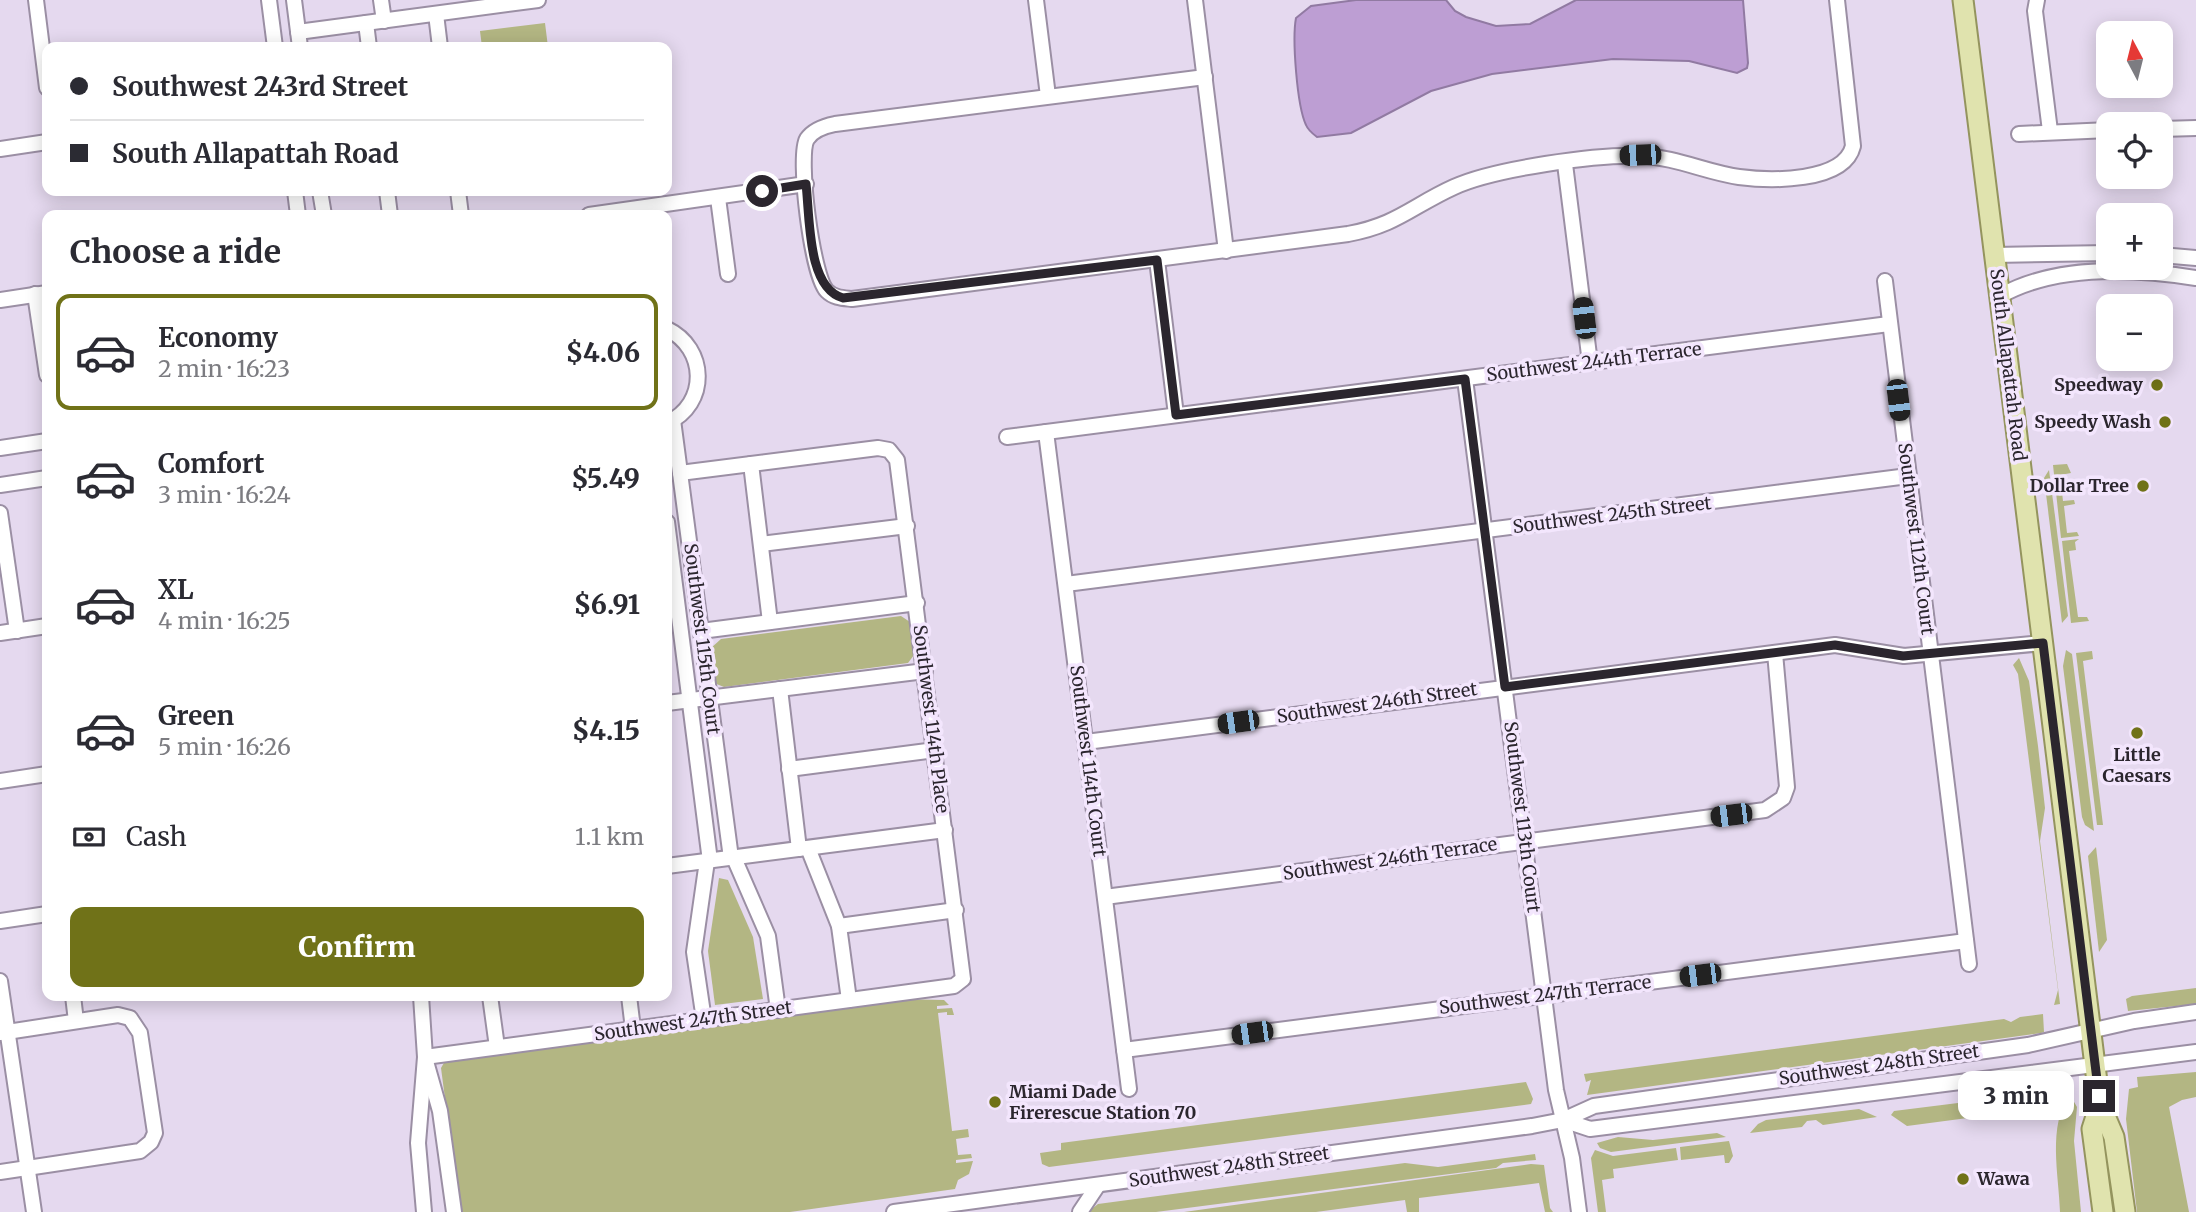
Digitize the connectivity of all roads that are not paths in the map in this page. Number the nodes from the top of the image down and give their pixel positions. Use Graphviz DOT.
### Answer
graph roads {
  1 [pos="36,0"];
  2 [pos="269,0"];
  3 [pos="294,0"];
  4 [pos="381,0"];
  5 [pos="538,0"];
  6 [pos="1036,0"];
  7 [pos="1195,0"];
  8 [pos="1837,0"];
  9 [pos="1963,0"];
  10 [pos="2037,0"];
  11 [pos="436,14"];
  12 [pos="384,21"];
  13 [pos="366,23"];
  14 [pos="298,32"];
  15 [pos="274,42"];
  16 [pos="299,42"];
  17 [pos="368,42"];
  18 [pos="439,42"];
  19 [pos="42,48"];
  20 [pos="1205,77"];
  21 [pos="1048,96"];
  22 [pos="2196,128"];
  23 [pos="2173,129"];
  24 [pos="2096,130"];
  25 [pos="2050,131"];
  26 [pos="2019,134"];
  27 [pos="42,143"];
  28 [pos="0,149"];
  29 [pos="1564,164"];
  30 [pos="806,184"];
  31 [pos="718,198"];
  32 [pos="658,210"];
  33 [pos="1226,251"];
  34 [pos="2096,253"];
  35 [pos="1994,255"];
  36 [pos="2173,256"];
  37 [pos="2196,258"];
  38 [pos="1157,260"];
  39 [pos="728,274"];
  40 [pos="2196,278"];
  41 [pos="1885,281"];
  42 [pos="41,293"];
  43 [pos="2000,296"];
  44 [pos="0,300"];
  45 [pos="1889,324"];
  46 [pos="672,333"];
  47 [pos="1590,363"];
  48 [pos="1465,379"];
  49 [pos="1176,415"];
  50 [pos="672,420"];
  51 [pos="672,432"];
  52 [pos="1046,432"];
  53 [pos="1007,437"];
  54 [pos="42,442"];
  55 [pos="0,448"];
  56 [pos="751,464"];
  57 [pos="680,473"];
  58 [pos="1908,476"];
  59 [pos="42,479"];
  60 [pos="0,485"];
  61 [pos="0,513"];
  62 [pos="907,526"];
  63 [pos="1485,531"];
  64 [pos="689,537"];
  65 [pos="672,539"];
  66 [pos="761,544"];
  67 [pos="672,569"];
  68 [pos="1066,584"];
  69 [pos="916,603"];
  70 [pos="770,622"];
  71 [pos="42,627"];
  72 [pos="17,631"];
  73 [pos="701,631"];
  74 [pos="0,633"];
  75 [pos="2043,643"];
  76 [pos="1775,653"];
  77 [pos="1931,655"];
  78 [pos="925,671"];
  79 [pos="1505,687"];
  80 [pos="780,689"];
  81 [pos="714,698"];
  82 [pos="690,701"];
  83 [pos="672,703"];
  84 [pos="1086,742"];
  85 [pos="935,750"];
  86 [pos="789,769"];
  87 [pos="42,775"];
  88 [pos="0,781"];
  89 [pos="946,830"];
  90 [pos="1525,841"];
  91 [pos="804,849"];
  92 [pos="732,858"];
  93 [pos="708,861"];
  94 [pos="672,865"];
  95 [pos="1105,897"];
  96 [pos="956,910"];
  97 [pos="42,915"];
  98 [pos="0,921"];
  99 [pos="839,926"];
  100 [pos="1966,941"];
  101 [pos="1969,964"];
  102 [pos="0,981"];
  103 [pos="961,983"];
  104 [pos="1545,995"];
  105 [pos="849,1000"];
  106 [pos="74,1001"];
  107 [pos="421,1001"];
  108 [pos="491,1001"];
  109 [pos="630,1001"];
  110 [pos="778,1010"];
  111 [pos="2196,1012"];
  112 [pos="704,1020"];
  113 [pos="76,1021"];
  114 [pos="633,1029"];
  115 [pos="2090,1031"];
  116 [pos="3,1033"];
  117 [pos="497,1047"];
  118 [pos="1124,1050"];
  119 [pos="2193,1054"];
  120 [pos="425,1057"];
  121 [pos="2095,1067"];
  122 [pos="1129,1089"];
  123 [pos="2099,1104"];
  124 [pos="1563,1120"];
  125 [pos="27,1168"];
  126 [pos="0,1172"];
  127 [pos="1098,1185"];
  128 [pos="34,1212"];
  129 [pos="424,1212"];
  130 [pos="454,1212"];
  131 [pos="894,1212"];
  132 [pos="1080,1212"];
  133 [pos="1579,1212"];
  134 [pos="2103,1212"];
  135 [pos="2125,1212"];
  1 -- 19 [label="street"];
  2 -- 15 [label="street"];
  3 -- 14 [label="street"];
  4 -- 12 [label="street"];
  5 -- 11 [label="street"];
  6 -- 21 [label="street"];
  7 -- 20 [label="street"];
  8 -- 29 [label="street"];
  9 -- 35 [label="main road, South Allapattah Road"];
  10 -- 25 [label="street"];
  11 -- 12 [label="street"];
  11 -- 18 [label="street"];
  12 -- 13 [label="street"];
  13 -- 14 [label="street"];
  13 -- 17 [label="street"];
  14 -- 16 [label="street"];
  20 -- 21 [label="street"];
  20 -- 33 [label="street"];
  21 -- 30 [label="street"];
  22 -- 23 [label="street"];
  24 -- 25 [label="street"];
  25 -- 26 [label="street"];
  27 -- 28 [label="street"];
  29 -- 33 [label="street"];
  29 -- 47 [label="street"];
  30 -- 31 [label="street"];
  30 -- 38 [label="street"];
  31 -- 32 [label="street"];
  31 -- 39 [label="street"];
  33 -- 38 [label="street"];
  34 -- 35 [label="street"];
  35 -- 43 [label="main road, South Allapattah Road"];
  36 -- 37 [label="street"];
  38 -- 49 [label="street"];
  40 -- 43 [label="street"];
  41 -- 45 [label="street, Southwest 112th Court"];
  42 -- 44 [label="street"];
  43 -- 75 [label="main road, South Allapattah Road"];
  45 -- 47 [label="street, Southwest 244th Terrace"];
  45 -- 58 [label="street, Southwest 112th Court"];
  46 -- 50 [label="street"];
  47 -- 48 [label="street, Southwest 244th Terrace"];
  48 -- 49 [label="street, Southwest 244th Terrace"];
  48 -- 63 [label="street, Southwest 113th Court"];
  49 -- 52 [label="street, Southwest 244th Terrace"];
  51 -- 57 [label="street, Southwest 115th Court"];
  52 -- 53 [label="street, Southwest 244th Terrace"];
  52 -- 68 [label="street, Southwest 114th Court"];
  54 -- 55 [label="street"];
  56 -- 57 [label="street"];
  56 -- 62 [label="street, Southwest 114th Place"];
  56 -- 66 [label="street"];
  57 -- 64 [label="street, Southwest 115th Court"];
  58 -- 63 [label="street, Southwest 245th Street"];
  58 -- 77 [label="street, Southwest 112th Court"];
  59 -- 60 [label="street"];
  61 -- 72 [label="street"];
  62 -- 66 [label="street"];
  62 -- 69 [label="street, Southwest 114th Place"];
  63 -- 68 [label="street, Southwest 245th Street"];
  63 -- 79 [label="street, Southwest 113th Court"];
  64 -- 65 [label="street"];
  64 -- 73 [label="street, Southwest 115th Court"];
  66 -- 70 [label="street"];
  67 -- 82 [label="street, Southwest 115th Court"];
  68 -- 84 [label="street, Southwest 114th Court"];
  69 -- 70 [label="street"];
  69 -- 78 [label="street, Southwest 114th Place"];
  70 -- 73 [label="street"];
  71 -- 72 [label="street"];
  72 -- 74 [label="street"];
  73 -- 81 [label="street, Southwest 115th Court"];
  75 -- 77 [label="street, Southwest 246th Street"];
  75 -- 115 [label="main road, South Allapattah Road"];
  76 -- 77 [label="street, Southwest 246th Street"];
  76 -- 79 [label="street, Southwest 246th Street"];
  76 -- 90 [label="street, Southwest 246th Terrace"];
  77 -- 100 [label="street, Southwest 112th Court"];
  78 -- 80 [label="street"];
  78 -- 85 [label="street, Southwest 114th Place"];
  79 -- 84 [label="street, Southwest 246th Street"];
  79 -- 90 [label="street, Southwest 113th Court"];
  80 -- 81 [label="street"];
  80 -- 86 [label="street"];
  81 -- 82 [label="street"];
  81 -- 92 [label="street, Southwest 115th Court"];
  82 -- 83 [label="street"];
  82 -- 93 [label="street, Southwest 115th Court"];
  84 -- 95 [label="street, Southwest 114th Court"];
  85 -- 86 [label="street"];
  85 -- 89 [label="street, Southwest 114th Place"];
  86 -- 91 [label="street"];
  87 -- 88 [label="street"];
  89 -- 91 [label="street"];
  89 -- 96 [label="street, Southwest 114th Place"];
  90 -- 95 [label="street, Southwest 246th Terrace"];
  90 -- 104 [label="street, Southwest 113th Court"];
  91 -- 92 [label="street"];
  91 -- 99 [label="street"];
  92 -- 93 [label="street"];
  92 -- 110 [label="street, Southwest 115th Court"];
  93 -- 94 [label="street"];
  93 -- 112 [label="street, Southwest 115th Court"];
  95 -- 118 [label="street, Southwest 114th Court"];
  96 -- 99 [label="street"];
  96 -- 103 [label="street, Southwest 114th Place"];
  97 -- 98 [label="street"];
  99 -- 105 [label="street"];
  100 -- 101 [label="street, Southwest 112th Court"];
  100 -- 104 [label="street, Southwest 247th Terrace"];
  102 -- 116 [label="street"];
  103 -- 105 [label="street, Southwest 247th Street"];
  104 -- 118 [label="street, Southwest 247th Terrace"];
  104 -- 124 [label="street, Southwest 113th Court"];
  105 -- 110 [label="street, Southwest 247th Street"];
  106 -- 113 [label="street"];
  107 -- 120 [label="street"];
  108 -- 117 [label="street"];
  109 -- 114 [label="street"];
  110 -- 112 [label="street, Southwest 247th Street"];
  111 -- 115 [label="street, Southwest 248th Street"];
  112 -- 114 [label="street, Southwest 247th Street"];
  113 -- 116 [label="street"];
  113 -- 125 [label="street"];
  114 -- 117 [label="street, Southwest 247th Street"];
  115 -- 121 [label="main road, South Allapattah Road"];
  115 -- 124 [label="street, Southwest 248th Street"];
  116 -- 125 [label="street"];
  117 -- 120 [label="street, Southwest 247th Street"];
  118 -- 122 [label="street, Southwest 114th Court"];
  119 -- 121 [label="street, Southwest 248th Street"];
  120 -- 129 [label="street"];
  120 -- 130 [label="street"];
  121 -- 123 [label="main road, South Allapattah Road"];
  121 -- 124 [label="street, Southwest 248th Street"];
  123 -- 134 [label="main road, South Allapattah Road"];
  123 -- 135 [label="main road, South Allapattah Road"];
  124 -- 127 [label="street, Southwest 248th Street"];
  124 -- 133 [label="street, Southwest 113th Court"];
  125 -- 126 [label="street"];
  125 -- 128 [label="street"];
  127 -- 131 [label="street, Southwest 248th Street"];
  127 -- 132 [label="street"];
}
